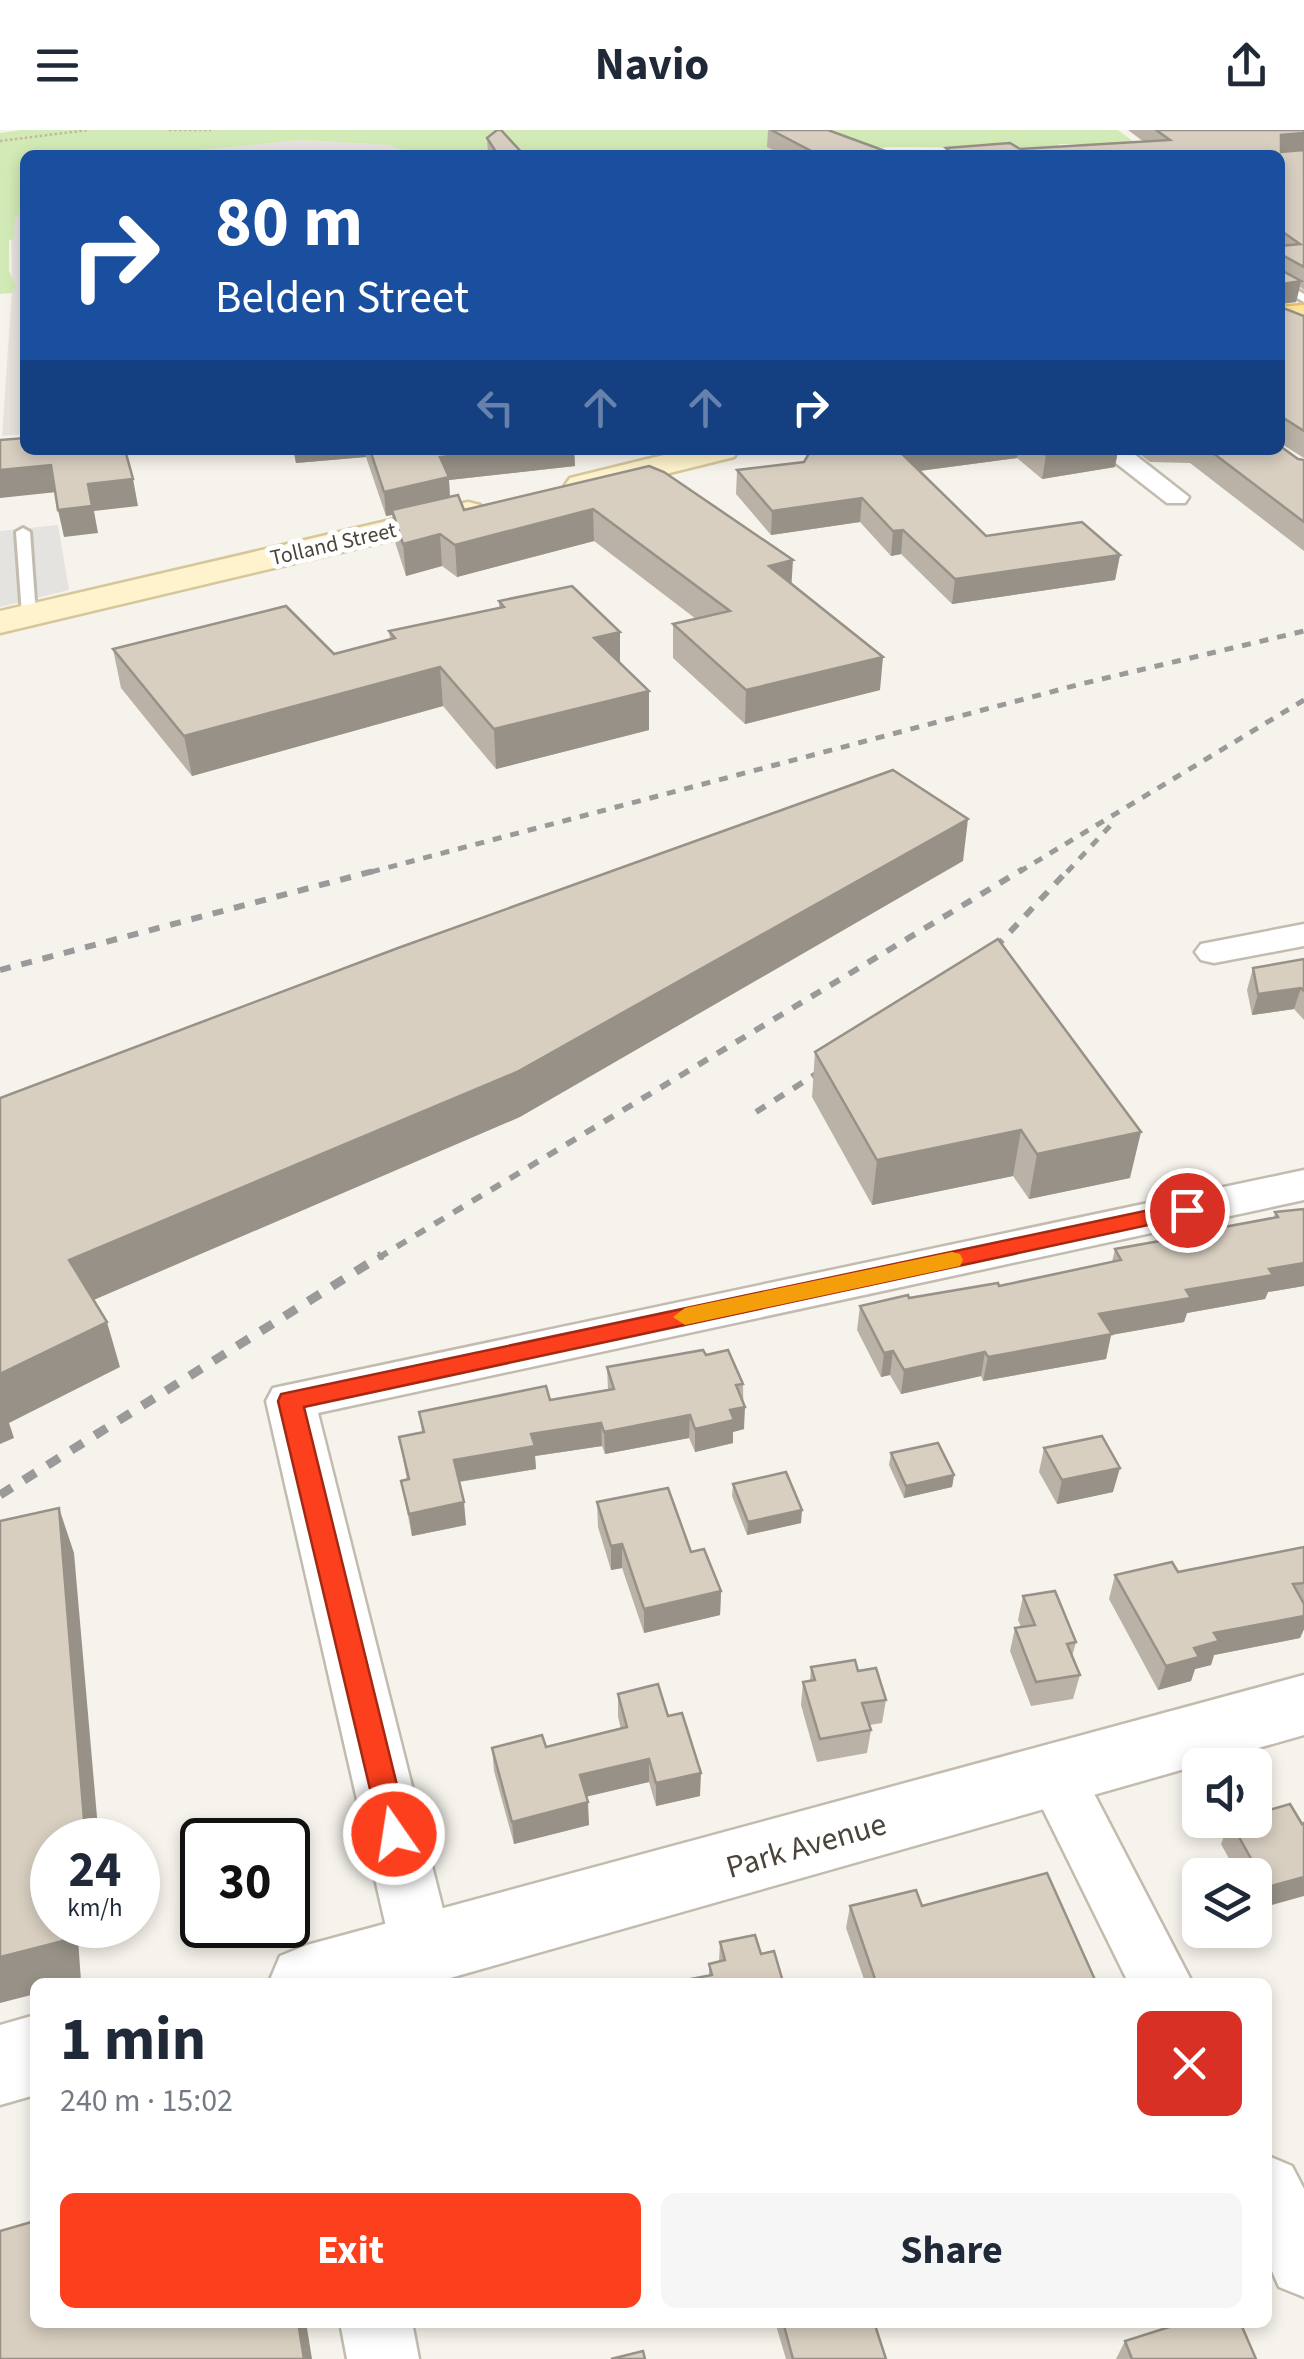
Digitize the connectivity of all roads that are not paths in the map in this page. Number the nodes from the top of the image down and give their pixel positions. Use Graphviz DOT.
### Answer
graph roads {
  1 [pos="703,455"];
  2 [pos="1119,455"];
  3 [pos="549,492"];
  4 [pos="1176,496"];
  5 [pos="493,506"];
  6 [pos="22,532"];
  7 [pos="15,618"];
  8 [pos="1304,936"];
  9 [pos="1214,952"];
  10 [pos="1304,1185"];
  11 [pos="1304,1705"];
  12 [pos="1055,1774"];
  13 [pos="422,1953"];
  14 [pos="327,1978"];
  15 [pos="1160,1978"];
  16 [pos="30,2056"];
  17 [pos="0,2065"];
  18 [pos="1272,2198"];
  19 [pos="1304,2262"];
  20 [pos="377,2328"];
  21 [pos="383,2359"];
  1 -- 3 [label="main road"];
  2 -- 4 [label="street"];
  5 -- 7 [label="main road, Tolland Street"];
  6 -- 7 [label="lane"];
  8 -- 9 [label="street"];
  10 -- 13 [label="street"];
  11 -- 12 [label="street, Park Avenue"];
  12 -- 13 [label="street, Park Avenue"];
  12 -- 15 [label="street"];
  13 -- 14 [label="street, Park Avenue"];
  16 -- 17 [label="street"];
  18 -- 19 [label="street"];
  20 -- 21 [label="street"];
}
